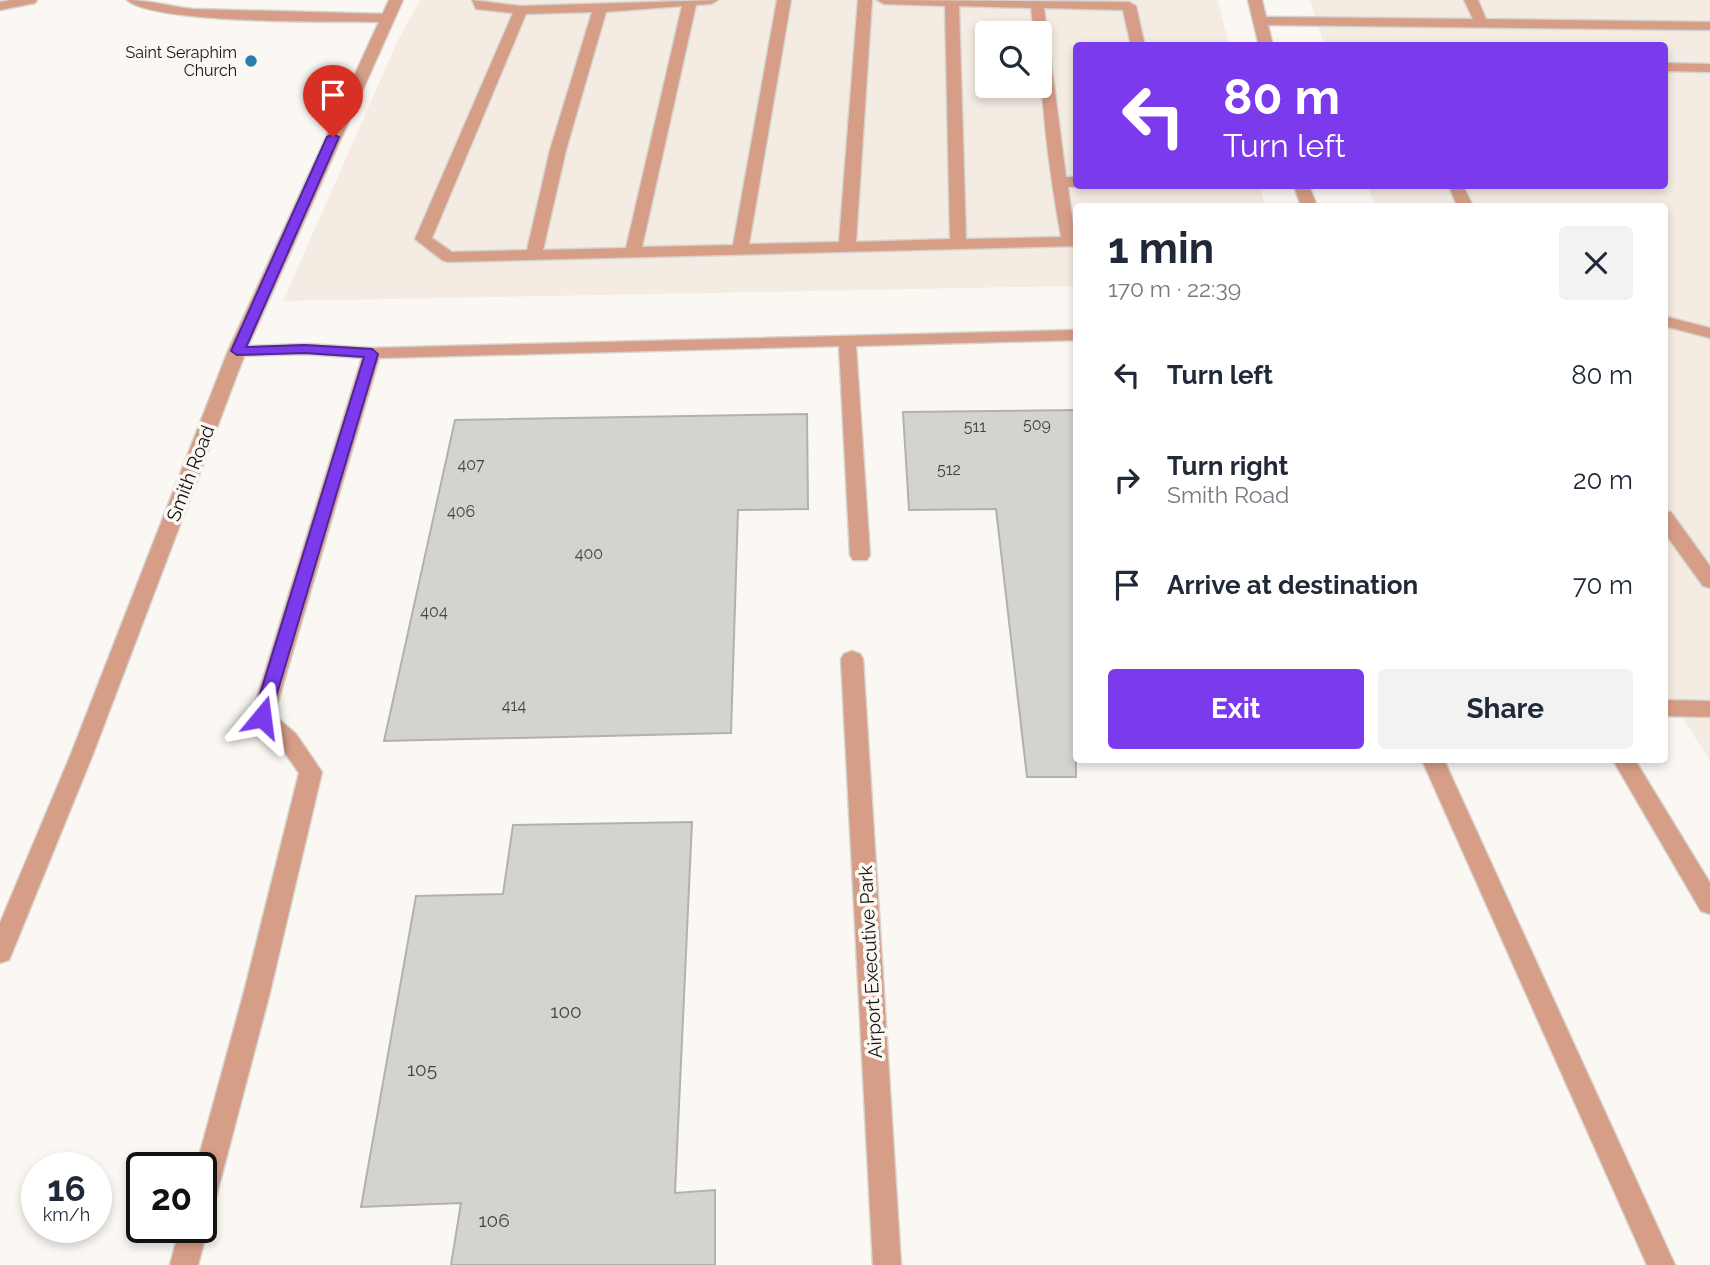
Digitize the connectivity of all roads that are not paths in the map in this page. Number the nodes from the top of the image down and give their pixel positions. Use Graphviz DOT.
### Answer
graph roads {
  1 [pos="30,0"];
  2 [pos="134,0"];
  3 [pos="396,0"];
  4 [pos="479,0"];
  5 [pos="711,0"];
  6 [pos="784,0"];
  7 [pos="865,0"];
  8 [pos="884,0"];
  9 [pos="1255,0"];
  10 [pos="1471,0"];
  11 [pos="690,2"];
  12 [pos="952,2"];
  13 [pos="1037,4"];
  14 [pos="0,6"];
  15 [pos="600,9"];
  16 [pos="521,10"];
  17 [pos="386,18"];
  18 [pos="1260,21"];
  19 [pos="1481,23"];
  20 [pos="1710,26"];
  21 [pos="1137,42"];
  22 [pos="1265,42"];
  23 [pos="1668,67"];
  24 [pos="1710,68"];
  25 [pos="1059,182"];
  26 [pos="1073,182"];
  27 [pos="1073,241"];
  28 [pos="958,244"];
  29 [pos="847,247"];
  30 [pos="740,250"];
  31 [pos="633,252"];
  32 [pos="534,254"];
  33 [pos="1668,322"];
  34 [pos="1710,333"];
  35 [pos="1073,335"];
  36 [pos="847,341"];
  37 [pos="237,351"];
  38 [pos="372,354"];
  39 [pos="1668,522"];
  40 [pos="860,555"];
  41 [pos="1710,581"];
  42 [pos="852,659"];
  43 [pos="1668,708"];
  44 [pos="1710,709"];
  45 [pos="1434,763"];
  46 [pos="1627,763"];
  47 [pos="1710,904"];
  48 [pos="0,953"];
  49 [pos="214,1152"];
  50 [pos="190,1243"];
  51 [pos="184,1265"];
  52 [pos="887,1265"];
  53 [pos="1661,1265"];
  1 -- 14 [label="street"];
  2 -- 17 [label="street"];
  3 -- 17 [label="street, Smith Road"];
  4 -- 16 [label="street"];
  5 -- 11 [label="street"];
  6 -- 30 [label="street"];
  7 -- 29 [label="street"];
  8 -- 12 [label="street"];
  9 -- 18 [label="street"];
  10 -- 19 [label="street"];
  11 -- 15 [label="street"];
  11 -- 31 [label="street"];
  12 -- 13 [label="street"];
  12 -- 28 [label="street"];
  13 -- 21 [label="street"];
  13 -- 25 [label="street"];
  15 -- 16 [label="street"];
  15 -- 32 [label="street"];
  16 -- 32 [label="street"];
  17 -- 37 [label="street, Smith Road"];
  18 -- 19 [label="street"];
  18 -- 22 [label="street"];
  19 -- 20 [label="street"];
  23 -- 24 [label="street"];
  25 -- 26 [label="street"];
  25 -- 27 [label="street"];
  27 -- 28 [label="street"];
  28 -- 29 [label="street"];
  29 -- 30 [label="street"];
  30 -- 31 [label="street"];
  31 -- 32 [label="street"];
  33 -- 34 [label="street"];
  35 -- 36 [label="street"];
  36 -- 38 [label="street"];
  36 -- 40 [label="street"];
  37 -- 38 [label="street"];
  37 -- 48 [label="street, Smith Road"];
  38 -- 49 [label="street"];
  39 -- 41 [label="street"];
  42 -- 52 [label="street, Airport Executive Park"];
  43 -- 44 [label="street"];
  45 -- 53 [label="street"];
  46 -- 47 [label="street"];
  50 -- 51 [label="street"];
}
